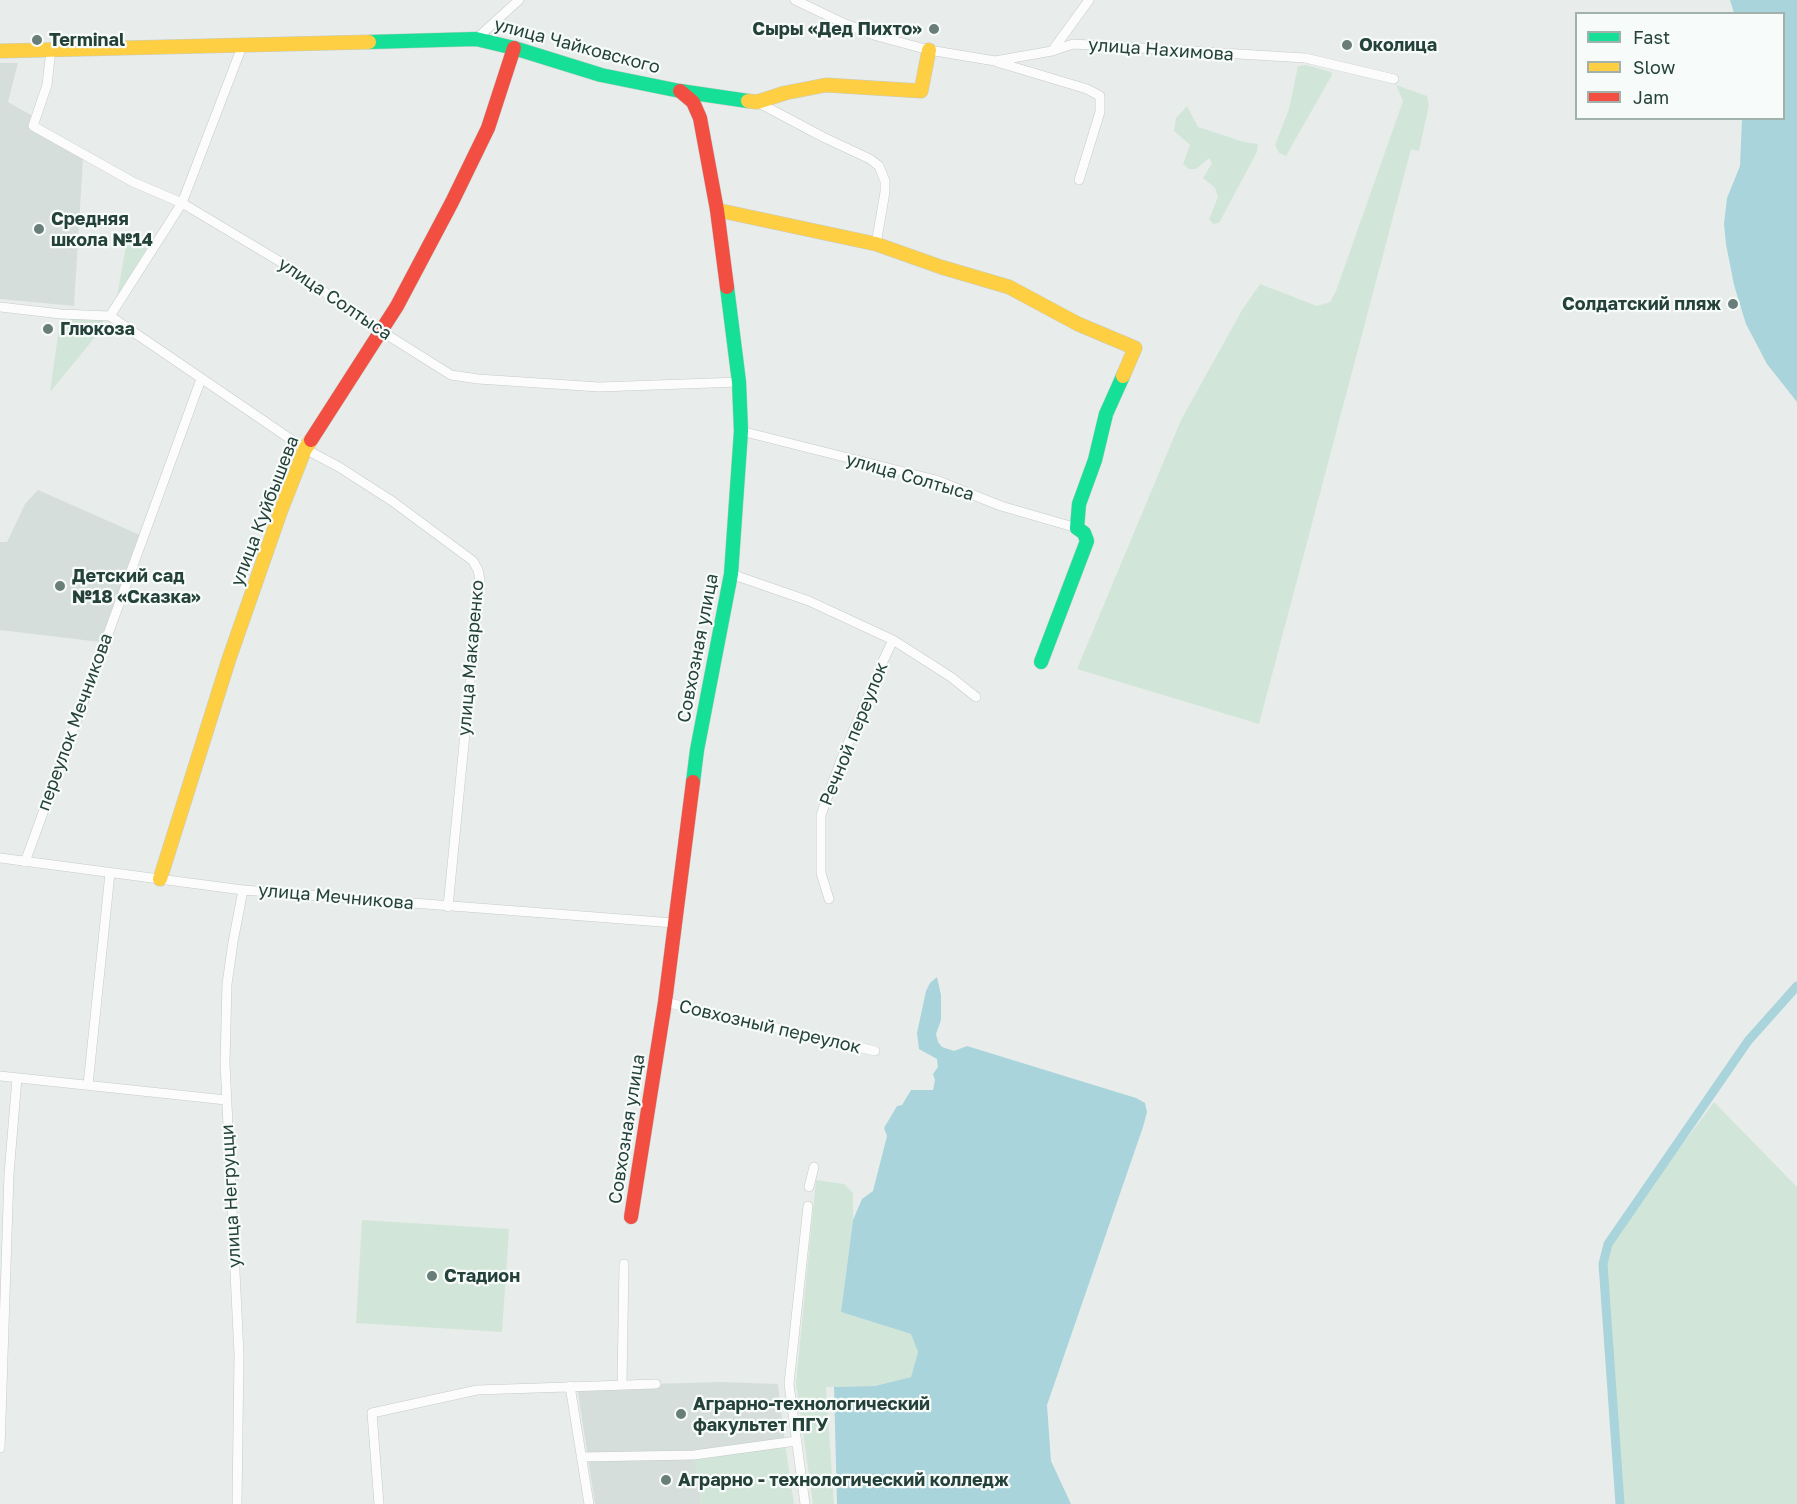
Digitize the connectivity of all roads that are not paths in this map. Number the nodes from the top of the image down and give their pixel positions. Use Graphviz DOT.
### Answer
graph roads {
  1 [pos="519,0"];
  2 [pos="795,0"];
  3 [pos="1089,0"];
  4 [pos="476,39"];
  5 [pos="243,45"];
  6 [pos="514,48"];
  7 [pos="51,50"];
  8 [pos="929,50"];
  9 [pos="0,51"];
  10 [pos="1052,51"];
  11 [pos="995,62"];
  12 [pos="1394,79"];
  13 [pos="680,91"];
  14 [pos="757,102"];
  15 [pos="1079,180"];
  16 [pos="182,203"];
  17 [pos="717,210"];
  18 [pos="876,244"];
  19 [pos="0,307"];
  20 [pos="110,316"];
  21 [pos="381,332"];
  22 [pos="201,379"];
  23 [pos="739,382"];
  24 [pos="741,431"];
  25 [pos="305,449"];
  26 [pos="1077,528"];
  27 [pos="731,574"];
  28 [pos="893,640"];
  29 [pos="1041,662"];
  30 [pos="976,697"];
  31 [pos="0,858"];
  32 [pos="25,862"];
  33 [pos="110,873"];
  34 [pos="160,879"];
  35 [pos="243,890"];
  36 [pos="830,899"];
  37 [pos="448,907"];
  38 [pos="674,923"];
  39 [pos="665,1002"];
  40 [pos="875,1051"];
  41 [pos="0,1076"];
  42 [pos="17,1078"];
  43 [pos="88,1084"];
  44 [pos="226,1100"];
  45 [pos="814,1167"];
  46 [pos="809,1187"];
  47 [pos="807,1206"];
  48 [pos="631,1217"];
  49 [pos="624,1264"];
  50 [pos="622,1384"];
  51 [pos="656,1384"];
  52 [pos="570,1386"];
  53 [pos="796,1441"];
  54 [pos="0,1448"];
  55 [pos="581,1457"];
  56 [pos="237,1504"];
  57 [pos="379,1504"];
  58 [pos="589,1504"];
  59 [pos="805,1504"];
  1 -- 4 [label="street"];
  2 -- 8 [label="street, улица Нахимова"];
  3 -- 10 [label="street"];
  4 -- 5 [label="street, улица Чайковского"];
  4 -- 6 [label="street, улица Чайковского"];
  5 -- 7 [label="street, улица Чайковского"];
  5 -- 16 [label="street"];
  6 -- 13 [label="street, улица Чайковского"];
  6 -- 21 [label="street, улица Куйбышева"];
  7 -- 9 [label="street, улица Чайковского"];
  7 -- 16 [label="street, улица Солтыса"];
  8 -- 11 [label="street, улица Нахимова"];
  8 -- 14 [label="street, улица Чайковского"];
  10 -- 11 [label="street, улица Нахимова"];
  10 -- 12 [label="street, улица Нахимова"];
  11 -- 15 [label="street"];
  13 -- 14 [label="street, улица Чайковского"];
  13 -- 17 [label="street, Совхозная улица"];
  14 -- 18 [label="street"];
  16 -- 20 [label="street"];
  16 -- 21 [label="street, улица Солтыса"];
  17 -- 18 [label="street"];
  17 -- 23 [label="street, Совхозная улица"];
  18 -- 26 [label="street"];
  19 -- 20 [label="street"];
  20 -- 22 [label="street, улица Макаренко"];
  21 -- 23 [label="street, улица Солтыса"];
  21 -- 25 [label="street, улица Куйбышева"];
  22 -- 25 [label="street, улица Макаренко"];
  22 -- 32 [label="street, переулок Мечникова"];
  23 -- 24 [label="street, Совхозная улица"];
  24 -- 26 [label="street, улица Солтыса"];
  24 -- 27 [label="street, Совхозная улица"];
  25 -- 34 [label="street, улица Куйбышева"];
  25 -- 37 [label="street, улица Макаренко"];
  26 -- 29 [label="street"];
  27 -- 28 [label="street, Речной переулок"];
  27 -- 38 [label="street, Совхозная улица"];
  28 -- 30 [label="street, Речной переулок"];
  28 -- 36 [label="street, Речной переулок"];
  31 -- 32 [label="street, улица Мечникова"];
  32 -- 33 [label="street, улица Мечникова"];
  33 -- 34 [label="street, улица Мечникова"];
  33 -- 43 [label="street"];
  34 -- 35 [label="street, улица Мечникова"];
  35 -- 37 [label="street, улица Мечникова"];
  35 -- 44 [label="street, улица Негруцци"];
  37 -- 38 [label="street, улица Мечникова"];
  38 -- 39 [label="street, Совхозная улица"];
  39 -- 40 [label="street, Совхозный переулок"];
  39 -- 48 [label="street, Совхозная улица"];
  41 -- 42 [label="street"];
  42 -- 43 [label="street"];
  42 -- 54 [label="street"];
  43 -- 44 [label="street"];
  44 -- 56 [label="street, улица Негруцци"];
  45 -- 46 [label="street"];
  47 -- 53 [label="street"];
  49 -- 50 [label="street"];
  50 -- 51 [label="street"];
  50 -- 52 [label="street"];
  52 -- 55 [label="street"];
  52 -- 57 [label="street"];
  53 -- 55 [label="street"];
  53 -- 59 [label="street"];
  55 -- 58 [label="street"];
}
